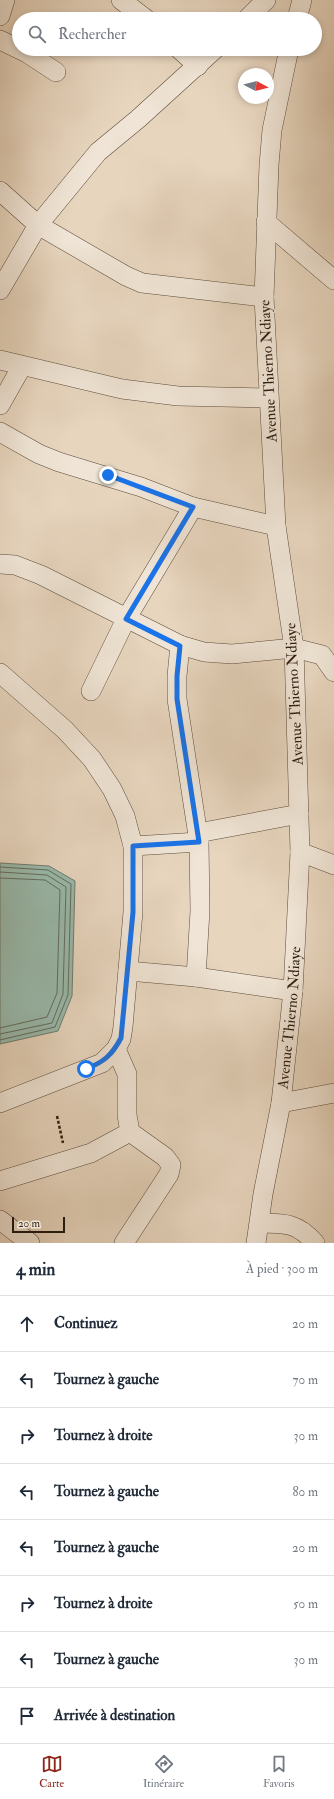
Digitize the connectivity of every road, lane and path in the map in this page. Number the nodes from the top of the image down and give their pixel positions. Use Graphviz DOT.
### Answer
graph roads {
  1 [pos="5,0"];
  2 [pos="121,0"];
  3 [pos="266,0"];
  4 [pos="302,0"];
  5 [pos="137,12"];
  6 [pos="254,12"];
  7 [pos="299,12"];
  8 [pos="0,16"];
  9 [pos="0,40"];
  10 [pos="12,46"];
  11 [pos="32,56"];
  12 [pos="187,56"];
  13 [pos="208,56"];
  14 [pos="288,56"];
  15 [pos="198,66"];
  16 [pos="56,72"];
  17 [pos="0,191"];
  18 [pos="266,222"];
  19 [pos="38,224"];
  20 [pos="334,280"];
  21 [pos="0,290"];
  22 [pos="264,297"];
  23 [pos="0,360"];
  24 [pos="22,366"];
  25 [pos="268,398"];
  26 [pos="0,405"];
  27 [pos="0,432"];
  28 [pos="193,507"];
  29 [pos="276,526"];
  30 [pos="0,564"];
  31 [pos="126,619"];
  32 [pos="180,646"];
  33 [pos="294,648"];
  34 [pos="328,654"];
  35 [pos="334,672"];
  36 [pos="0,673"];
  37 [pos="92,691"];
  38 [pos="299,814"];
  39 [pos="199,837"];
  40 [pos="133,846"];
  41 [pos="300,852"];
  42 [pos="334,865"];
  43 [pos="128,971"];
  44 [pos="196,977"];
  45 [pos="293,991"];
  46 [pos="116,1049"];
  47 [pos="334,1093"];
  48 [pos="0,1103"];
  49 [pos="281,1103"];
  50 [pos="57,1116"];
  51 [pos="130,1132"];
  52 [pos="68,1160"];
  53 [pos="0,1181"];
  54 [pos="0,1220"];
  55 [pos="260,1222"];
  56 [pos="30,1243"];
  57 [pos="124,1243"];
  58 [pos="256,1243"];
  59 [pos="314,1243"];
  1 -- 8 [label="street"];
  2 -- 5 [label="street"];
  3 -- 6 [label="street"];
  4 -- 7 [label="street"];
  9 -- 10 [label="street"];
  11 -- 16 [label="street"];
  12 -- 15 [label="street"];
  13 -- 15 [label="street"];
  14 -- 18 [label="street, Avenue Thierno Ndiaye"];
  15 -- 19 [label="street"];
  17 -- 19 [label="street"];
  18 -- 20 [label="street"];
  18 -- 22 [label="street, Avenue Thierno Ndiaye"];
  19 -- 21 [label="street"];
  19 -- 22 [label="street"];
  22 -- 25 [label="street, Avenue Thierno Ndiaye"];
  23 -- 24 [label="street"];
  24 -- 25 [label="street"];
  24 -- 26 [label="street"];
  25 -- 29 [label="street, Avenue Thierno Ndiaye"];
  27 -- 28 [label="street"];
  28 -- 29 [label="street"];
  28 -- 31 [label="street"];
  29 -- 33 [label="street, Avenue Thierno Ndiaye"];
  30 -- 31 [label="street"];
  31 -- 32 [label="street"];
  31 -- 37 [label="street"];
  32 -- 33 [label="street"];
  32 -- 39 [label="street"];
  33 -- 34 [label="street"];
  33 -- 38 [label="street, Avenue Thierno Ndiaye"];
  34 -- 35 [label="street"];
  36 -- 40 [label="street"];
  38 -- 39 [label="street"];
  38 -- 41 [label="street, Avenue Thierno Ndiaye"];
  39 -- 40 [label="street"];
  39 -- 44 [label="street"];
  40 -- 43 [label="street"];
  41 -- 42 [label="street"];
  41 -- 45 [label="street, Avenue Thierno Ndiaye"];
  43 -- 44 [label="street"];
  43 -- 46 [label="street"];
  44 -- 45 [label="street"];
  45 -- 49 [label="street, Avenue Thierno Ndiaye"];
  46 -- 48 [label="street"];
  46 -- 51 [label="street"];
  47 -- 49 [label="street"];
  49 -- 55 [label="street, Avenue Thierno Ndiaye"];
  50 -- 52 [label="path"];
  51 -- 52 [label="street"];
  51 -- 57 [label="street"];
  52 -- 53 [label="street"];
  54 -- 56 [label="street"];
  55 -- 58 [label="street, Avenue Thierno Ndiaye"];
  55 -- 59 [label="street"];
}
